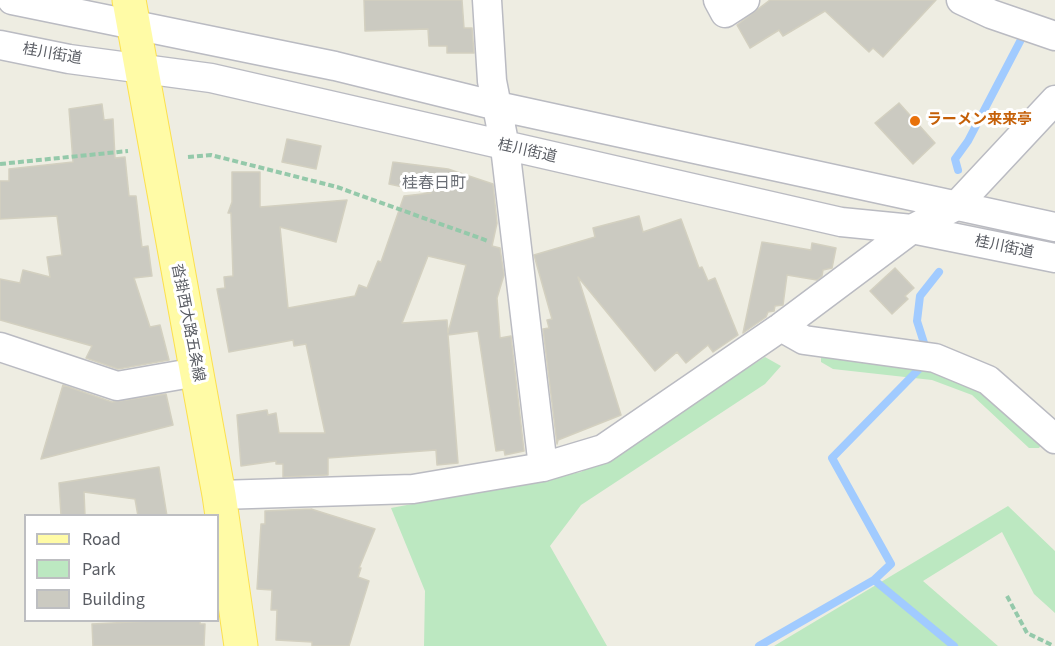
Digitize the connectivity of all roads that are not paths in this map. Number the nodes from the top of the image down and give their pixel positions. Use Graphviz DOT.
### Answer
graph roads {
  1 [pos="12,0"];
  2 [pos="487,0"];
  3 [pos="717,0"];
  4 [pos="745,0"];
  5 [pos="961,0"];
  6 [pos="131,12"];
  7 [pos="1055,36"];
  8 [pos="0,45"];
  9 [pos="141,69"];
  10 [pos="1055,100"];
  11 [pos="497,106"];
  12 [pos="505,147"];
  13 [pos="956,206"];
  14 [pos="1055,227"];
  15 [pos="912,229"];
  16 [pos="1055,258"];
  17 [pos="782,327"];
  18 [pos="0,347"];
  19 [pos="197,372"];
  20 [pos="1055,439"];
  21 [pos="543,467"];
  22 [pos="219,495"];
  23 [pos="241,646"];
  1 -- 6 [label="street, 桂川街道"];
  2 -- 11 [label="street"];
  3 -- 4 [label="street"];
  5 -- 7 [label="street"];
  6 -- 9 [label="main road, 沓掛西大路五条線"];
  6 -- 11 [label="street, 桂川街道"];
  8 -- 9 [label="street, 桂川街道"];
  9 -- 12 [label="street, 桂川街道"];
  9 -- 19 [label="main road, 沓掛西大路五条線"];
  10 -- 13 [label="street"];
  11 -- 12 [label="street"];
  11 -- 13 [label="street, 桂川街道"];
  12 -- 15 [label="street, 桂川街道"];
  12 -- 21 [label="street"];
  13 -- 14 [label="street, 桂川街道"];
  13 -- 15 [label="street"];
  15 -- 16 [label="street, 桂川街道"];
  15 -- 17 [label="street"];
  17 -- 20 [label="street"];
  17 -- 21 [label="street"];
  18 -- 19 [label="street"];
  19 -- 22 [label="main road, 沓掛西大路五条線"];
  21 -- 22 [label="street"];
  22 -- 23 [label="main road, 沓掛西大路五条線"];
}
